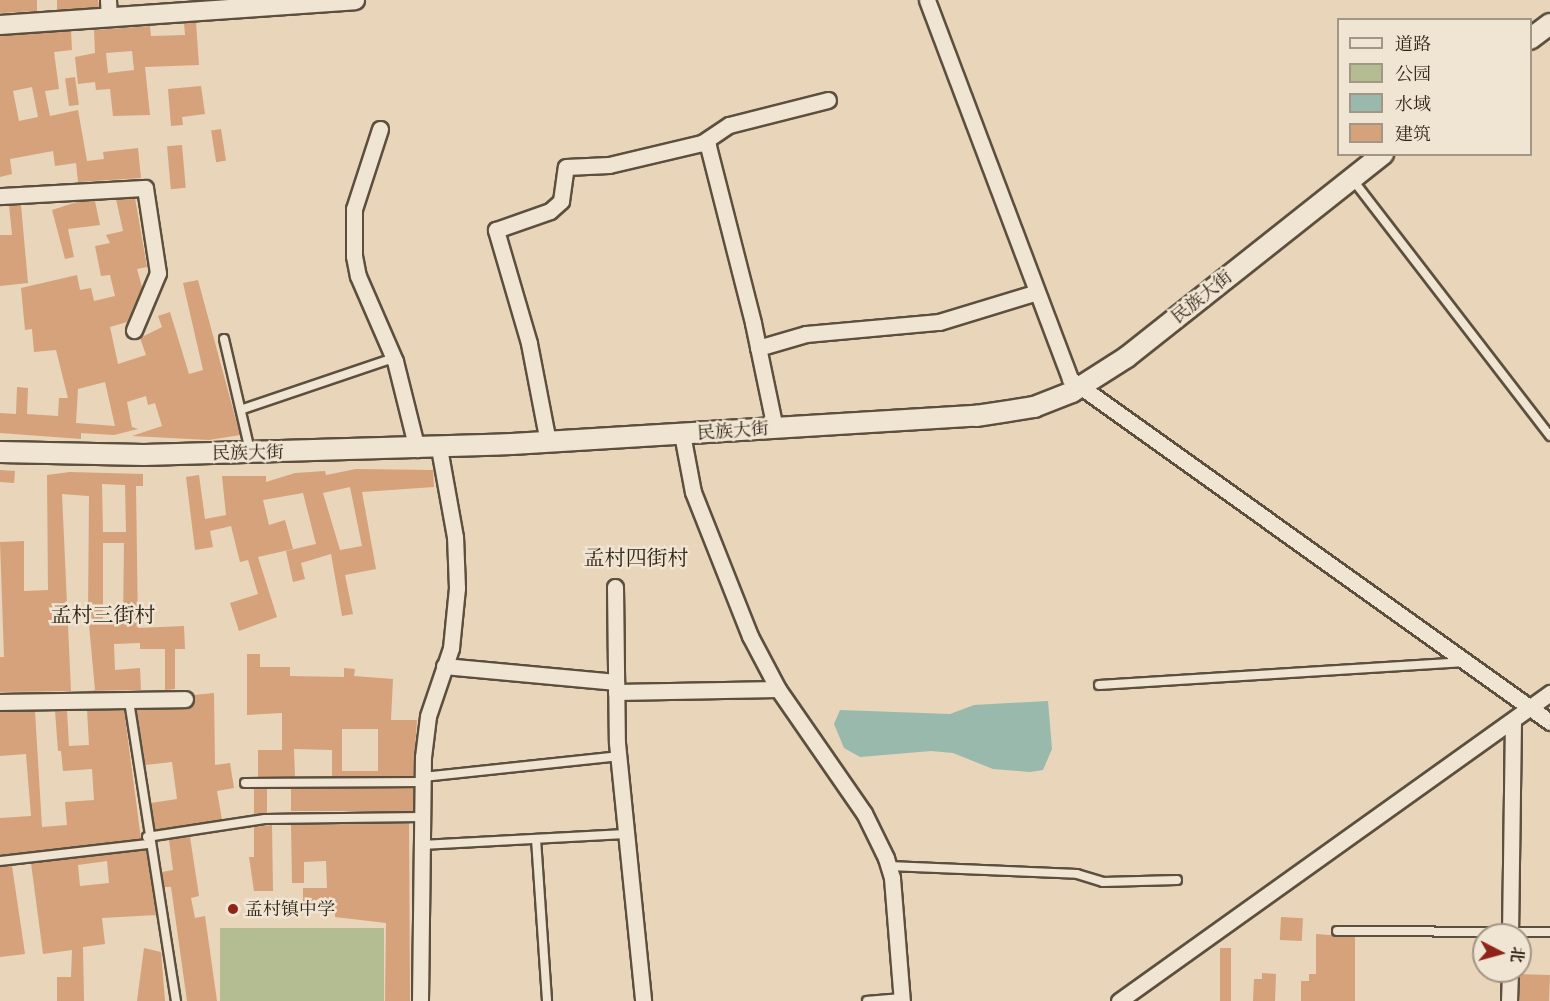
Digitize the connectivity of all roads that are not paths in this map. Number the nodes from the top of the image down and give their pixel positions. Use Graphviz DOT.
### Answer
graph roads {
  1 [pos="355,0"];
  2 [pos="927,0"];
  3 [pos="109,9"];
  4 [pos="1550,24"];
  5 [pos="0,25"];
  6 [pos="1532,38"];
  7 [pos="828,100"];
  8 [pos="380,129"];
  9 [pos="702,143"];
  10 [pos="1380,156"];
  11 [pos="1352,178"];
  12 [pos="0,196"];
  13 [pos="1034,293"];
  14 [pos="134,330"];
  15 [pos="224,339"];
  16 [pos="758,348"];
  17 [pos="394,358"];
  18 [pos="1079,388"];
  19 [pos="243,409"];
  20 [pos="775,428"];
  21 [pos="682,434"];
  22 [pos="1550,436"];
  23 [pos="548,442"];
  24 [pos="417,448"];
  25 [pos="439,448"];
  26 [pos="0,452"];
  27 [pos="251,453"];
  28 [pos="615,587"];
  29 [pos="1466,662"];
  30 [pos="444,666"];
  31 [pos="1098,685"];
  32 [pos="616,687"];
  33 [pos="778,689"];
  34 [pos="1550,693"];
  35 [pos="185,699"];
  36 [pos="129,700"];
  37 [pos="0,702"];
  38 [pos="1530,708"];
  39 [pos="1513,721"];
  40 [pos="1550,723"];
  41 [pos="618,756"];
  42 [pos="422,779"];
  43 [pos="244,783"];
  44 [pos="421,817"];
  45 [pos="626,834"];
  46 [pos="536,839"];
  47 [pos="148,840"];
  48 [pos="420,845"];
  49 [pos="0,861"];
  50 [pos="889,866"];
  51 [pos="1177,880"];
  52 [pos="1510,923"];
  53 [pos="1337,931"];
  54 [pos="1550,932"];
  55 [pos="1472,933"];
  56 [pos="1532,933"];
  57 [pos="1510,983"];
  58 [pos="902,999"];
  59 [pos="176,1001"];
  60 [pos="420,1001"];
  61 [pos="547,1001"];
  62 [pos="643,1001"];
  63 [pos="867,1001"];
  64 [pos="1119,1001"];
  65 [pos="1509,1001"];
  1 -- 3 [label="street"];
  2 -- 13 [label="street"];
  3 -- 5 [label="street"];
  4 -- 6 [label="main road"];
  7 -- 9 [label="street"];
  8 -- 17 [label="street"];
  9 -- 16 [label="street"];
  9 -- 23 [label="street"];
  10 -- 11 [label="main road, 民族大街"];
  11 -- 18 [label="main road, 民族大街"];
  11 -- 22 [label="lane"];
  12 -- 14 [label="street"];
  13 -- 16 [label="street"];
  13 -- 18 [label="street"];
  15 -- 19 [label="lane"];
  16 -- 20 [label="street"];
  17 -- 19 [label="lane"];
  17 -- 24 [label="street"];
  18 -- 20 [label="main road, 民族大街"];
  18 -- 29 [label="street"];
  19 -- 27 [label="lane"];
  20 -- 21 [label="main road, 民族大街"];
  21 -- 23 [label="main road, 民族大街"];
  21 -- 33 [label="street"];
  23 -- 25 [label="main road, 民族大街"];
  24 -- 25 [label="main road, 民族大街"];
  24 -- 27 [label="main road, 民族大街"];
  25 -- 30 [label="street"];
  26 -- 27 [label="main road, 民族大街"];
  28 -- 32 [label="street"];
  29 -- 31 [label="lane"];
  29 -- 38 [label="street"];
  30 -- 32 [label="street"];
  30 -- 42 [label="street"];
  32 -- 33 [label="street"];
  32 -- 41 [label="street"];
  33 -- 50 [label="street"];
  34 -- 38 [label="street"];
  35 -- 36 [label="street"];
  36 -- 37 [label="street"];
  36 -- 47 [label="lane"];
  38 -- 39 [label="street"];
  38 -- 40 [label="street"];
  39 -- 52 [label="street"];
  39 -- 64 [label="street"];
  41 -- 42 [label="lane"];
  41 -- 45 [label="street"];
  42 -- 43 [label="lane"];
  42 -- 44 [label="street"];
  44 -- 47 [label="lane"];
  44 -- 48 [label="street"];
  45 -- 46 [label="lane"];
  45 -- 62 [label="street"];
  46 -- 48 [label="lane"];
  46 -- 61 [label="lane"];
  47 -- 49 [label="lane"];
  47 -- 59 [label="lane"];
  48 -- 60 [label="street"];
  50 -- 51 [label="lane"];
  50 -- 58 [label="street"];
  53 -- 55 [label="lane"];
  54 -- 56 [label="lane"];
  57 -- 65 [label="street"];
  58 -- 63 [label="lane"];
}
